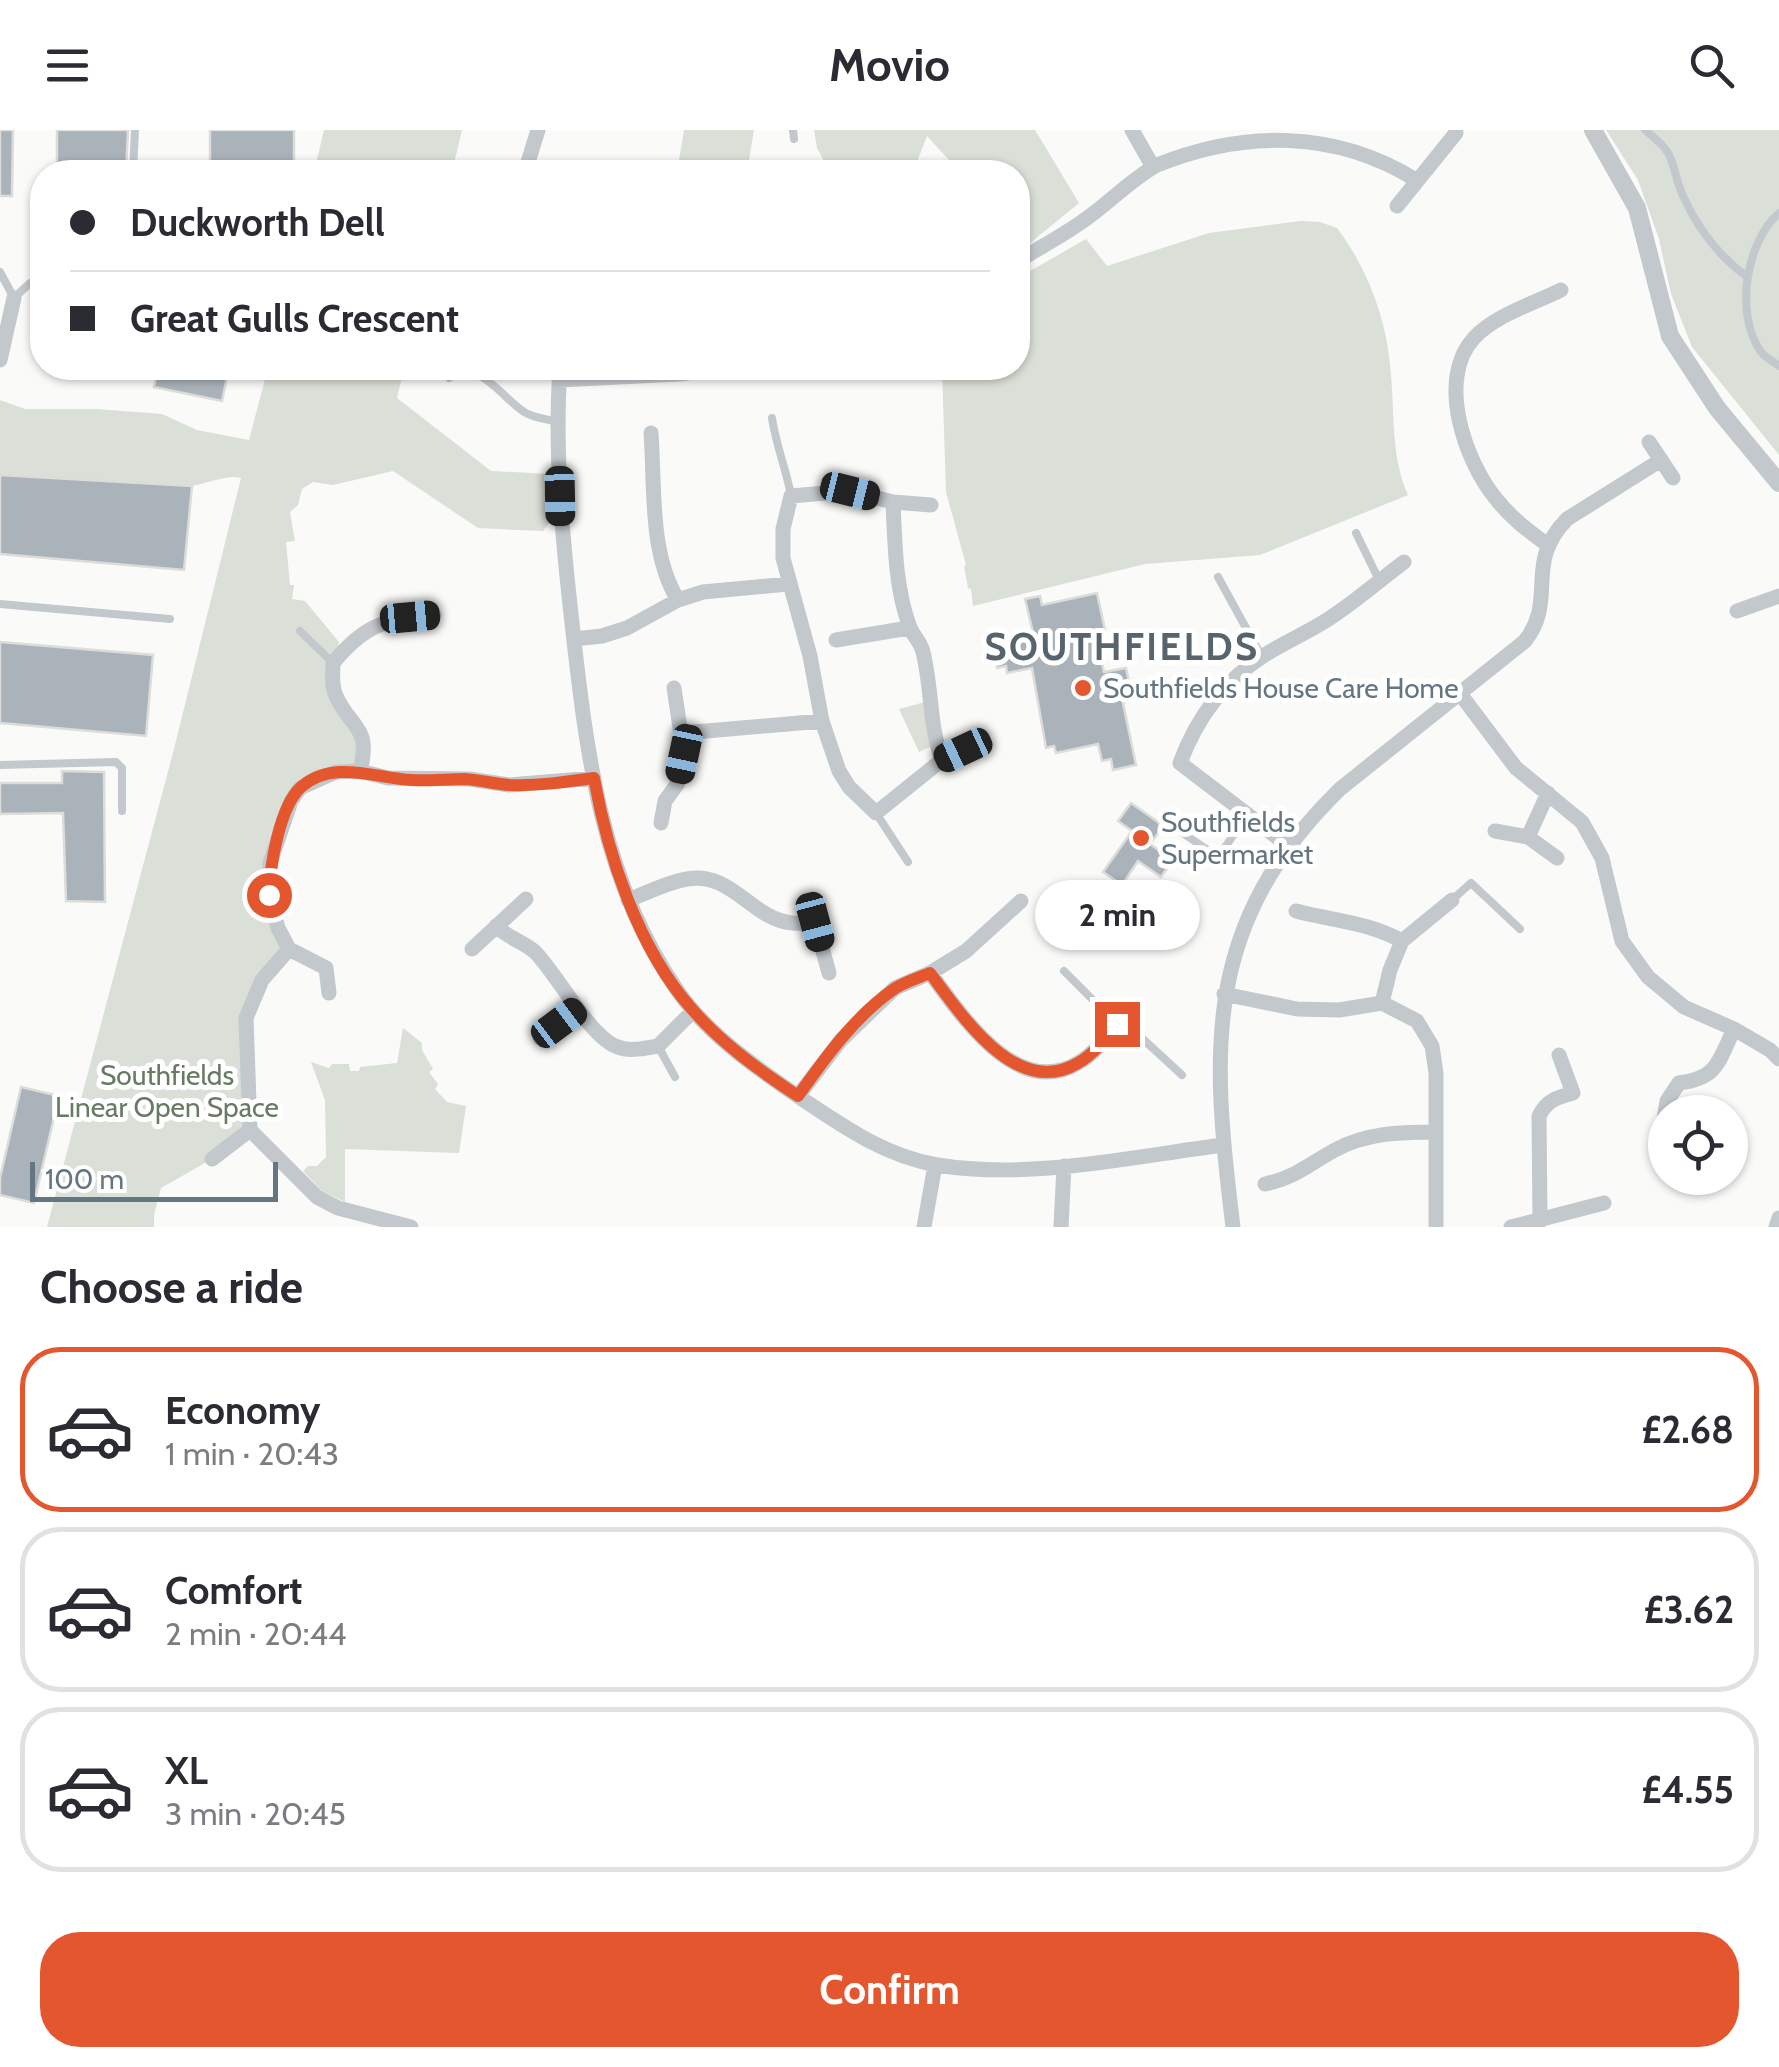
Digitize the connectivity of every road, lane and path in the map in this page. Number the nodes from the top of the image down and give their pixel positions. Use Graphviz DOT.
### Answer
graph roads {
  1 [pos="135,130"];
  2 [pos="538,130"];
  3 [pos="1132,130"];
  4 [pos="1594,130"];
  5 [pos="1646,130"];
  6 [pos="1305,131"];
  7 [pos="1456,133"];
  8 [pos="134,160"];
  9 [pos="529,160"];
  10 [pos="1153,167"];
  11 [pos="1416,180"];
  12 [pos="1397,206"];
  13 [pos="1779,213"];
  14 [pos="1030,254"];
  15 [pos="0,272"];
  16 [pos="1746,276"];
  17 [pos="30,283"];
  18 [pos="1560,290"];
  19 [pos="14,298"];
  20 [pos="0,360"];
  21 [pos="1779,366"];
  22 [pos="485,380"];
  23 [pos="559,380"];
  24 [pos="772,418"];
  25 [pos="560,423"];
  26 [pos="651,432"];
  27 [pos="1649,442"];
  28 [pos="1661,460"];
  29 [pos="1673,478"];
  30 [pos="1779,482"];
  31 [pos="792,496"];
  32 [pos="893,502"];
  33 [pos="931,506"];
  34 [pos="1356,533"];
  35 [pos="1548,546"];
  36 [pos="1404,562"];
  37 [pos="1218,576"];
  38 [pos="1379,580"];
  39 [pos="788,584"];
  40 [pos="1779,596"];
  41 [pos="678,600"];
  42 [pos="0,604"];
  43 [pos="1736,612"];
  44 [pos="434,615"];
  45 [pos="170,620"];
  46 [pos="909,628"];
  47 [pos="300,631"];
  48 [pos="574,639"];
  49 [pos="836,640"];
  50 [pos="1262,656"];
  51 [pos="333,662"];
  52 [pos="674,688"];
  53 [pos="1461,695"];
  54 [pos="822,721"];
  55 [pos="682,734"];
  56 [pos="979,745"];
  57 [pos="942,760"];
  58 [pos="0,766"];
  59 [pos="360,771"];
  60 [pos="594,778"];
  61 [pos="1548,793"];
  62 [pos="122,811"];
  63 [pos="876,813"];
  64 [pos="1247,816"];
  65 [pos="1165,820"];
  66 [pos="661,823"];
  67 [pos="1495,831"];
  68 [pos="1528,837"];
  69 [pos="1290,847"];
  70 [pos="1557,858"];
  71 [pos="908,862"];
  72 [pos="526,899"];
  73 [pos="628,900"];
  74 [pos="1452,900"];
  75 [pos="1021,901"];
  76 [pos="1296,911"];
  77 [pos="496,926"];
  78 [pos="1520,929"];
  79 [pos="1402,941"];
  80 [pos="289,949"];
  81 [pos="472,949"];
  82 [pos="1064,972"];
  83 [pos="829,973"];
  84 [pos="930,973"];
  85 [pos="329,993"];
  86 [pos="1224,994"];
  87 [pos="1382,1003"];
  88 [pos="578,1009"];
  89 [pos="693,1011"];
  90 [pos="1117,1024"];
  91 [pos="1734,1029"];
  92 [pos="540,1038"];
  93 [pos="658,1046"];
  94 [pos="1559,1055"];
  95 [pos="1779,1059"];
  96 [pos="1182,1075"];
  97 [pos="675,1077"];
  98 [pos="1670,1095"];
  99 [pos="798,1096"];
  100 [pos="250,1130"];
  101 [pos="1434,1132"];
  102 [pos="1223,1144"];
  103 [pos="212,1159"];
  104 [pos="935,1164"];
  105 [pos="1064,1166"];
  106 [pos="1265,1184"];
  107 [pos="1604,1203"];
  108 [pos="1779,1218"];
  109 [pos="1540,1221"];
  110 [pos="411,1226"];
  111 [pos="428,1227"];
  112 [pos="924,1227"];
  113 [pos="1062,1227"];
  114 [pos="1233,1227"];
  115 [pos="1436,1227"];
  116 [pos="1512,1227"];
  117 [pos="1776,1227"];
  1 -- 8 [label="lane"];
  2 -- 9 [label="street"];
  3 -- 10 [label="street"];
  4 -- 30 [label="street"];
  5 -- 16 [label="lane"];
  6 -- 10 [label="street"];
  6 -- 11 [label="street"];
  7 -- 11 [label="street"];
  10 -- 14 [label="street"];
  11 -- 12 [label="street"];
  13 -- 16 [label="lane"];
  15 -- 19 [label="lane"];
  16 -- 21 [label="lane"];
  17 -- 19 [label="lane"];
  18 -- 35 [label="street"];
  19 -- 20 [label="street"];
  22 -- 25 [label="lane"];
  23 -- 25 [label="street"];
  24 -- 31 [label="lane"];
  25 -- 48 [label="street"];
  26 -- 41 [label="street"];
  27 -- 28 [label="street"];
  28 -- 29 [label="street"];
  28 -- 35 [label="street"];
  31 -- 32 [label="street"];
  31 -- 39 [label="street"];
  32 -- 33 [label="street"];
  32 -- 46 [label="street"];
  34 -- 38 [label="lane"];
  35 -- 53 [label="street"];
  36 -- 38 [label="street"];
  37 -- 50 [label="lane"];
  38 -- 50 [label="street"];
  39 -- 41 [label="street"];
  39 -- 54 [label="street"];
  40 -- 43 [label="street"];
  41 -- 48 [label="street"];
  42 -- 45 [label="lane"];
  44 -- 51 [label="street"];
  46 -- 49 [label="street"];
  46 -- 57 [label="street"];
  47 -- 51 [label="lane"];
  48 -- 60 [label="street"];
  50 -- 64 [label="street"];
  51 -- 59 [label="street"];
  52 -- 55 [label="street"];
  53 -- 61 [label="street"];
  53 -- 69 [label="street"];
  54 -- 55 [label="street"];
  54 -- 63 [label="street"];
  55 -- 66 [label="street"];
  56 -- 57 [label="street"];
  57 -- 63 [label="street"];
  58 -- 62 [label="lane"];
  59 -- 60 [label="street"];
  59 -- 80 [label="street"];
  60 -- 73 [label="street"];
  61 -- 68 [label="street"];
  61 -- 91 [label="street"];
  63 -- 71 [label="lane"];
  64 -- 65 [label="lane"];
  64 -- 69 [label="street"];
  67 -- 68 [label="street"];
  68 -- 70 [label="street"];
  69 -- 86 [label="street"];
  72 -- 77 [label="street"];
  73 -- 83 [label="street"];
  73 -- 89 [label="street"];
  74 -- 78 [label="lane"];
  74 -- 79 [label="street"];
  75 -- 84 [label="street"];
  76 -- 79 [label="street"];
  77 -- 81 [label="street"];
  77 -- 88 [label="street"];
  79 -- 87 [label="street"];
  80 -- 85 [label="street"];
  80 -- 100 [label="street"];
  82 -- 90 [label="lane"];
  84 -- 90 [label="street"];
  84 -- 99 [label="street"];
  86 -- 87 [label="street"];
  86 -- 102 [label="street"];
  87 -- 101 [label="street"];
  88 -- 92 [label="street"];
  88 -- 93 [label="street"];
  89 -- 93 [label="street"];
  89 -- 99 [label="street"];
  90 -- 96 [label="lane"];
  91 -- 95 [label="street"];
  91 -- 98 [label="street"];
  93 -- 97 [label="lane"];
  94 -- 109 [label="street"];
  99 -- 104 [label="street"];
  100 -- 103 [label="street"];
  100 -- 110 [label="street"];
  101 -- 106 [label="street"];
  101 -- 115 [label="street"];
  102 -- 105 [label="street"];
  102 -- 114 [label="street"];
  104 -- 105 [label="street"];
  104 -- 112 [label="street"];
  105 -- 113 [label="street"];
  107 -- 109 [label="street"];
  108 -- 117 [label="street"];
  109 -- 116 [label="street"];
  110 -- 111 [label="street"];
}
